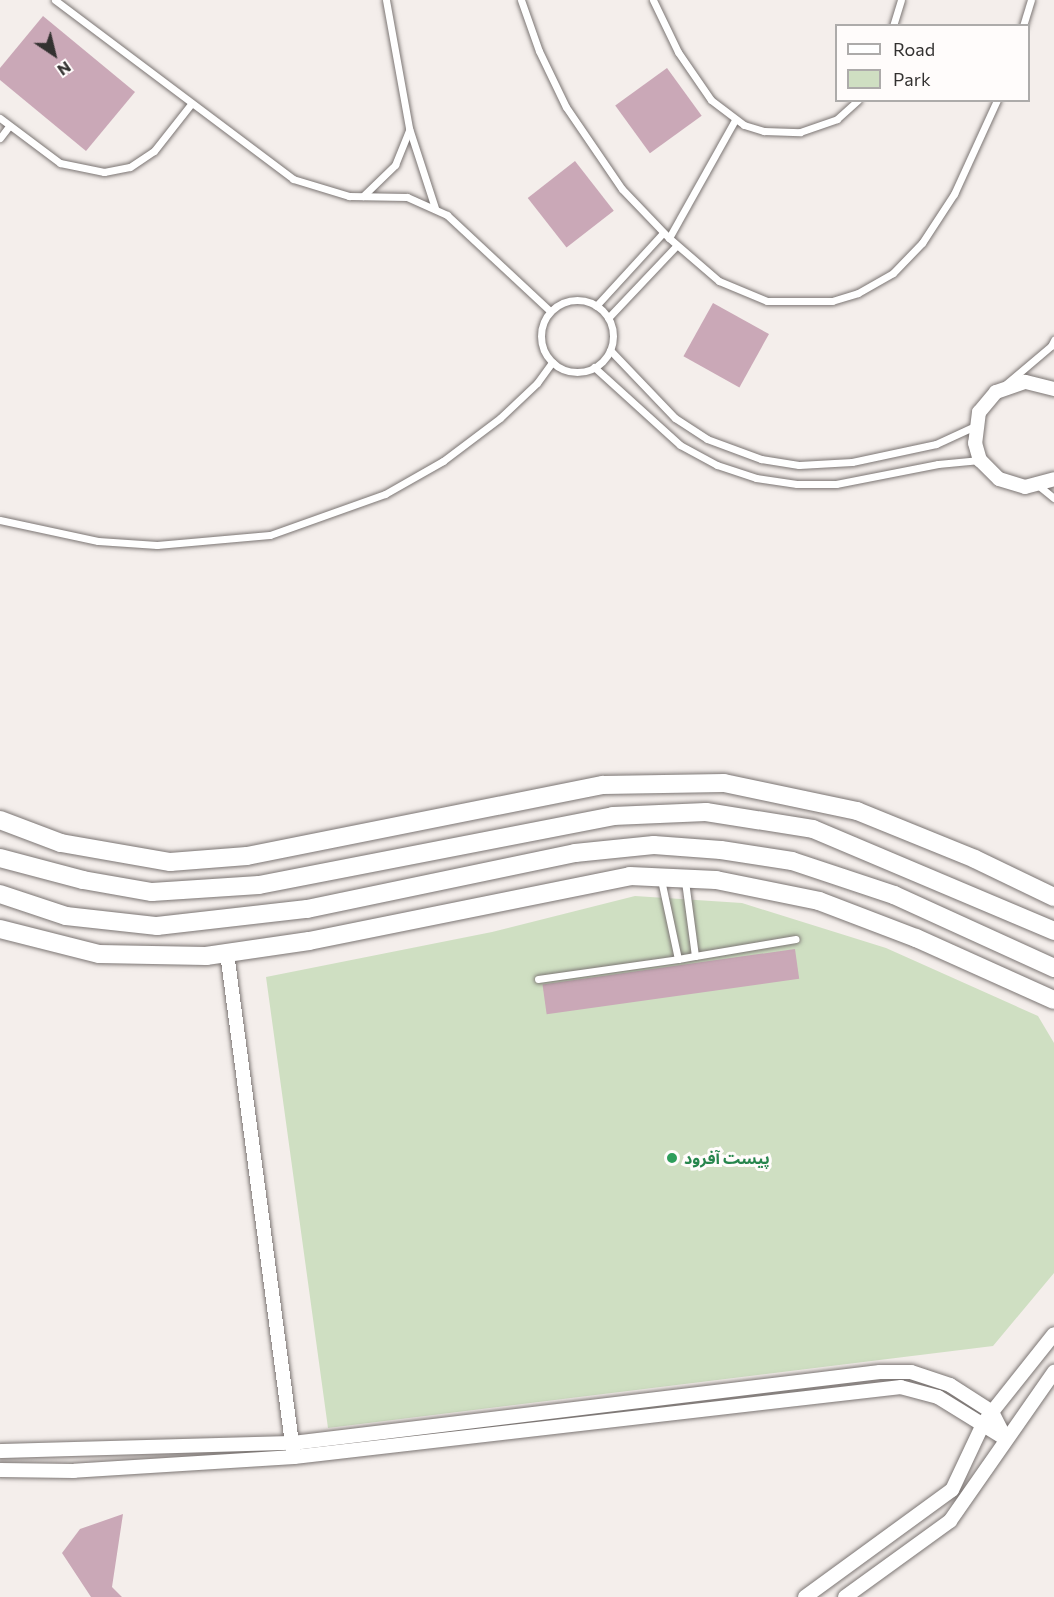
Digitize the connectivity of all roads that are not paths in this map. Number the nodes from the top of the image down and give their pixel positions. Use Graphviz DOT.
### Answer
graph roads {
  1 [pos="55,0"];
  2 [pos="386,0"];
  3 [pos="521,0"];
  4 [pos="653,0"];
  5 [pos="901,0"];
  6 [pos="1031,0"];
  7 [pos="894,24"];
  8 [pos="1024,24"];
  9 [pos="856,102"];
  10 [pos="996,102"];
  11 [pos="191,104"];
  12 [pos="0,118"];
  13 [pos="735,120"];
  14 [pos="9,126"];
  15 [pos="409,128"];
  16 [pos="0,138"];
  17 [pos="363,196"];
  18 [pos="435,208"];
  19 [pos="666,236"];
  20 [pos="676,245"];
  21 [pos="596,306"];
  22 [pos="550,311"];
  23 [pos="608,318"];
  24 [pos="1054,340"];
  25 [pos="610,350"];
  26 [pos="552,362"];
  27 [pos="594,368"];
  28 [pos="1054,389"];
  29 [pos="996,392"];
  30 [pos="975,426"];
  31 [pos="980,460"];
  32 [pos="1054,479"];
  33 [pos="1039,486"];
  34 [pos="1054,498"];
  35 [pos="0,520"];
  36 [pos="0,820"];
  37 [pos="0,858"];
  38 [pos="661,878"];
  39 [pos="685,879"];
  40 [pos="0,894"];
  41 [pos="1054,897"];
  42 [pos="0,929"];
  43 [pos="1054,931"];
  44 [pos="796,939"];
  45 [pos="227,953"];
  46 [pos="695,956"];
  47 [pos="678,959"];
  48 [pos="1054,968"];
  49 [pos="538,979"];
  50 [pos="1054,1000"];
  51 [pos="1054,1334"];
  52 [pos="1054,1372"];
  53 [pos="988,1417"];
  54 [pos="1006,1439"];
  55 [pos="293,1450"];
  56 [pos="0,1451"];
  57 [pos="0,1470"];
  58 [pos="805,1597"];
  59 [pos="845,1597"];
  1 -- 11 [label="lane"];
  2 -- 15 [label="lane"];
  3 -- 19 [label="lane"];
  4 -- 13 [label="lane"];
  5 -- 7 [label="lane"];
  6 -- 8 [label="lane"];
  9 -- 13 [label="lane"];
  10 -- 20 [label="lane"];
  11 -- 14 [label="lane"];
  11 -- 17 [label="lane"];
  12 -- 14 [label="lane"];
  13 -- 19 [label="lane"];
  14 -- 16 [label="lane"];
  15 -- 17 [label="lane"];
  15 -- 18 [label="lane"];
  17 -- 18 [label="lane"];
  18 -- 22 [label="lane"];
  19 -- 20 [label="lane"];
  19 -- 21 [label="lane"];
  20 -- 23 [label="lane"];
  21 -- 22 [label="lane"];
  21 -- 23 [label="lane"];
  22 -- 26 [label="lane"];
  23 -- 25 [label="lane"];
  24 -- 29 [label="lane"];
  25 -- 27 [label="lane"];
  25 -- 30 [label="lane"];
  26 -- 27 [label="lane"];
  26 -- 35 [label="lane"];
  27 -- 31 [label="lane"];
  28 -- 29 [label="street"];
  29 -- 30 [label="street"];
  30 -- 31 [label="street"];
  31 -- 33 [label="street"];
  32 -- 33 [label="street"];
  33 -- 34 [label="lane"];
  36 -- 41 [label="main road"];
  37 -- 43 [label="main road"];
  38 -- 39 [label="main road"];
  38 -- 45 [label="main road"];
  38 -- 47 [label="lane"];
  39 -- 46 [label="lane"];
  39 -- 50 [label="main road"];
  40 -- 48 [label="main road"];
  42 -- 45 [label="main road"];
  44 -- 46 [label="lane"];
  45 -- 55 [label="street"];
  46 -- 47 [label="lane"];
  47 -- 49 [label="lane"];
  51 -- 53 [label="street"];
  52 -- 54 [label="street"];
  53 -- 54 [label="street"];
  53 -- 55 [label="street"];
  53 -- 58 [label="street"];
  54 -- 59 [label="street"];
  55 -- 56 [label="street"];
  55 -- 57 [label="street"];
}
